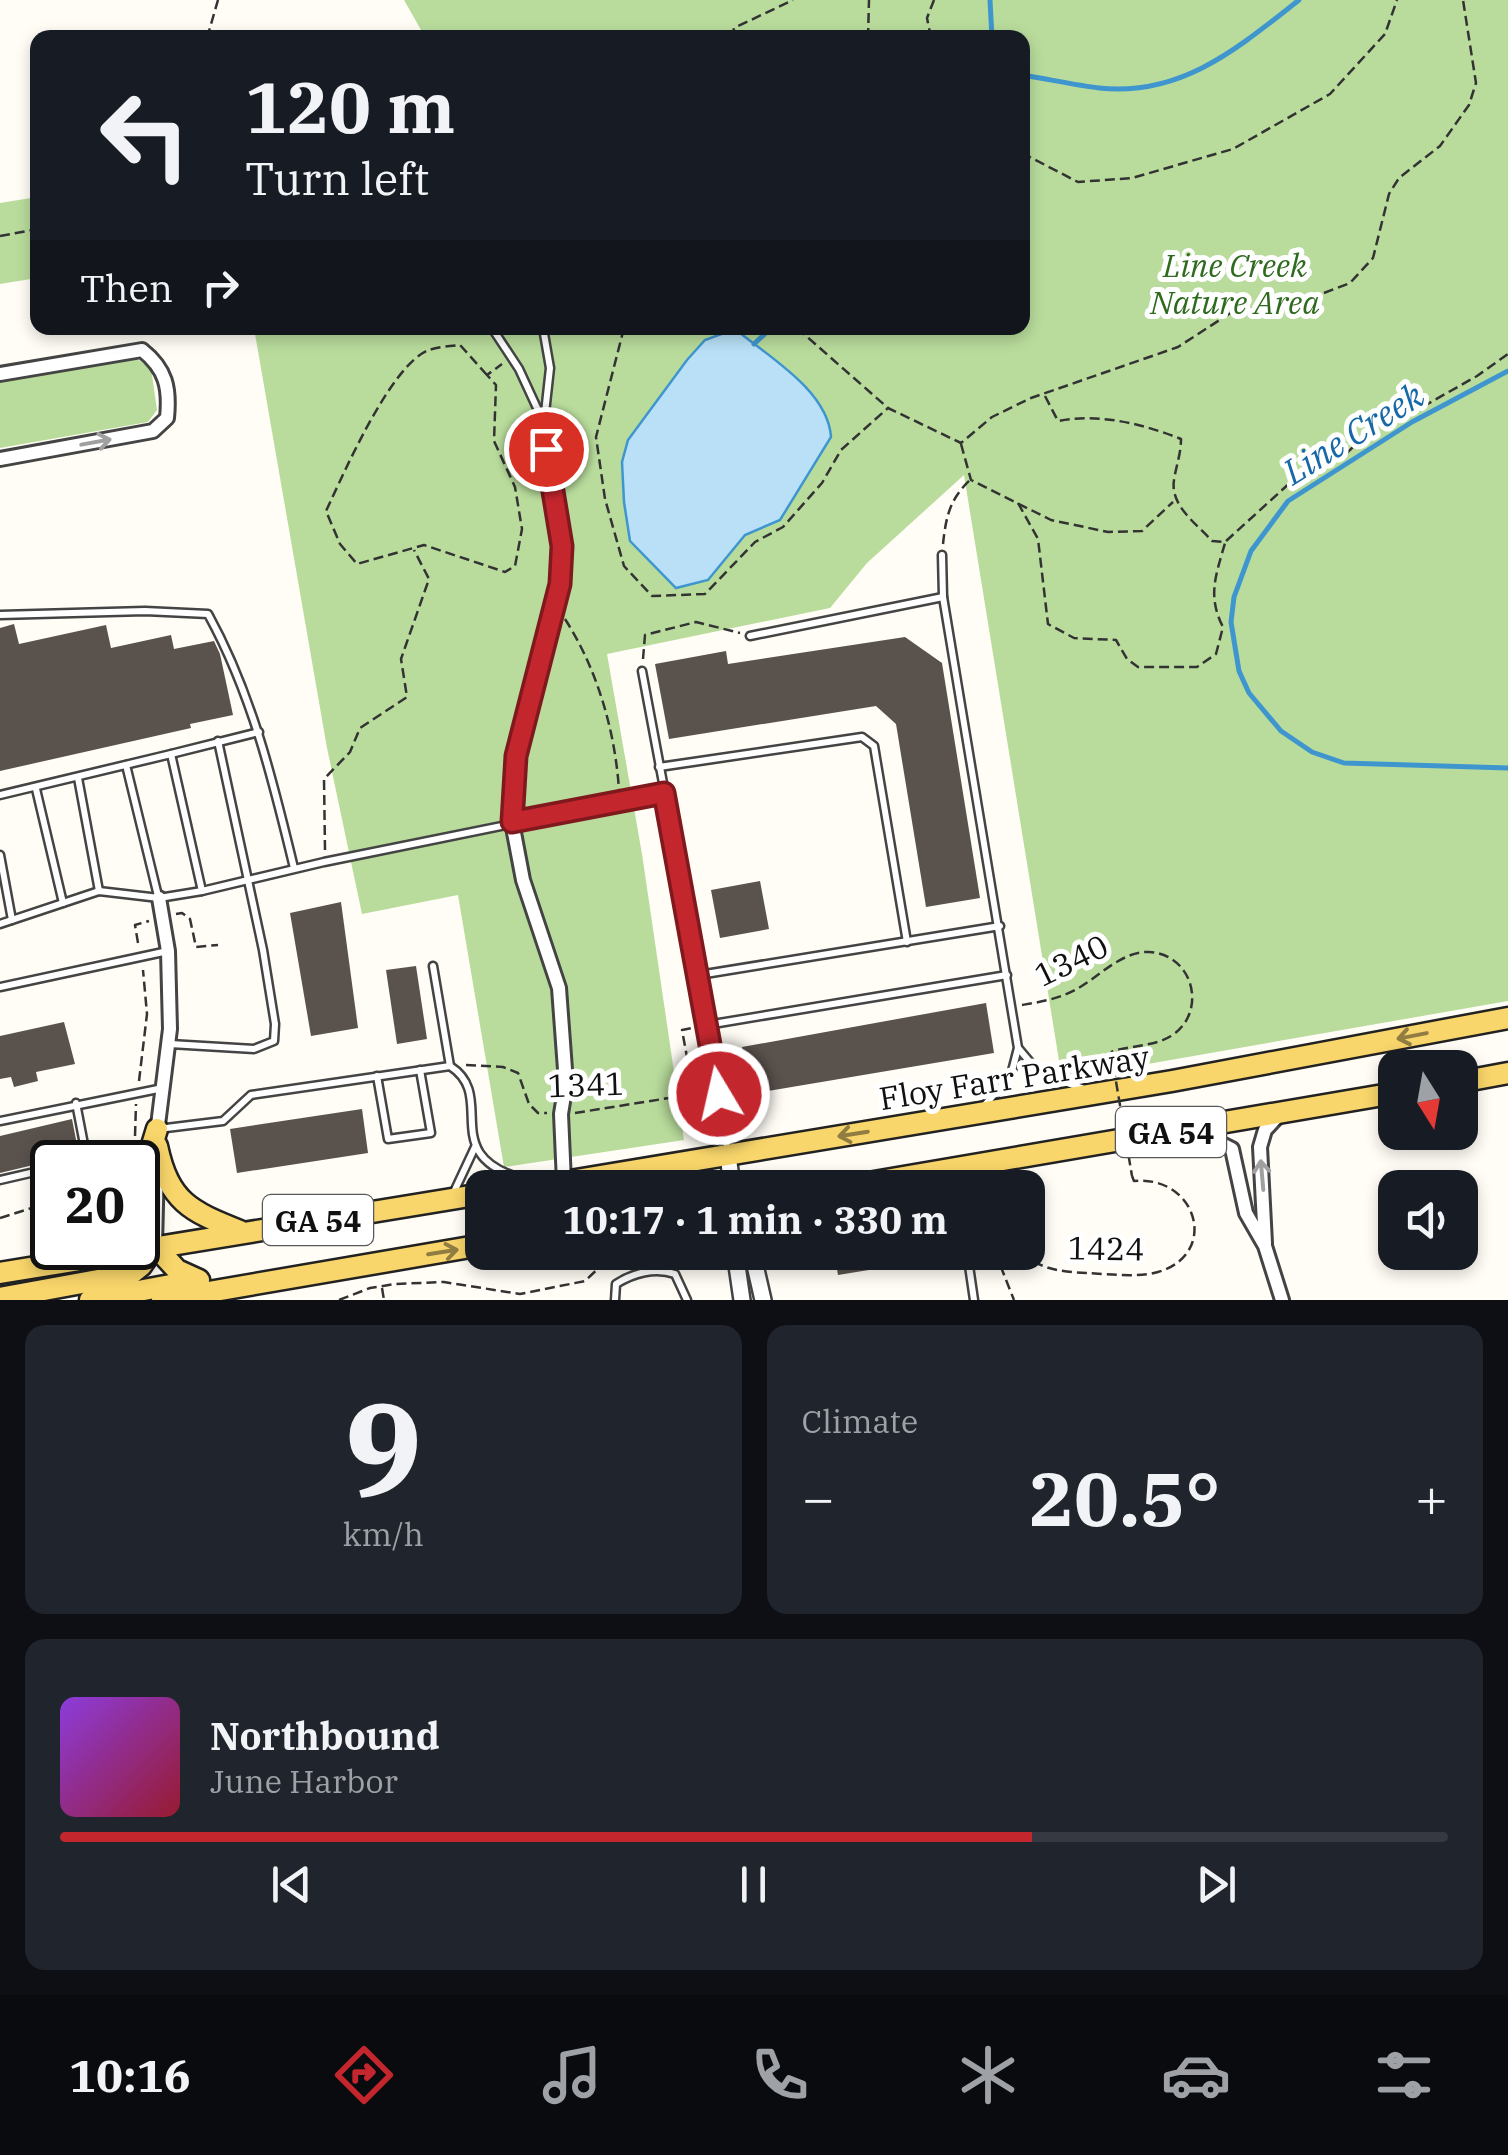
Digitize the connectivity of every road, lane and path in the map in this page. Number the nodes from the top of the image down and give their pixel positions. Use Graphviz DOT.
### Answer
graph roads {
  1 [pos="218,0"];
  2 [pos="793,0"];
  3 [pos="869,0"];
  4 [pos="934,0"];
  5 [pos="1397,0"];
  6 [pos="1463,0"];
  7 [pos="209,30"];
  8 [pos="734,30"];
  9 [pos="868,30"];
  10 [pos="930,30"];
  11 [pos="1030,158"];
  12 [pos="30,231"];
  13 [pos="0,236"];
  14 [pos="497,335"];
  15 [pos="544,335"];
  16 [pos="622,335"];
  17 [pos="805,335"];
  18 [pos="1508,354"];
  19 [pos="511,357"];
  20 [pos="0,374"];
  21 [pos="487,374"];
  22 [pos="1044,394"];
  23 [pos="888,408"];
  24 [pos="544,422"];
  25 [pos="960,443"];
  26 [pos="0,460"];
  27 [pos="971,480"];
  28 [pos="1174,501"];
  29 [pos="1018,503"];
  30 [pos="1226,542"];
  31 [pos="413,548"];
  32 [pos="942,555"];
  33 [pos="943,597"];
  34 [pos="555,604"];
  35 [pos="0,615"];
  36 [pos="750,636"];
  37 [pos="642,670"];
  38 [pos="259,732"];
  39 [pos="218,741"];
  40 [pos="171,754"];
  41 [pos="126,764"];
  42 [pos="659,767"];
  43 [pos="78,778"];
  44 [pos="36,789"];
  45 [pos="664,793"];
  46 [pos="0,795"];
  47 [pos="620,802"];
  48 [pos="512,822"];
  49 [pos="0,856"];
  50 [pos="324,862"];
  51 [pos="294,868"];
  52 [pos="250,882"];
  53 [pos="202,890"];
  54 [pos="100,891"];
  55 [pos="159,898"];
  56 [pos="63,903"];
  57 [pos="164,917"];
  58 [pos="12,920"];
  59 [pos="0,924"];
  60 [pos="1000,926"];
  61 [pos="907,942"];
  62 [pos="218,945"];
  63 [pos="168,951"];
  64 [pos="140,955"];
  65 [pos="432,966"];
  66 [pos="699,975"];
  67 [pos="1007,975"];
  68 [pos="0,987"];
  69 [pos="1013,1006"];
  70 [pos="1508,1018"];
  71 [pos="708,1025"];
  72 [pos="170,1044"];
  73 [pos="1018,1048"];
  74 [pos="450,1066"];
  75 [pos="420,1070"];
  76 [pos="1508,1074"];
  77 [pos="377,1076"];
  78 [pos="1478,1079"];
  79 [pos="164,1088"];
  80 [pos="138,1091"];
  81 [pos="1108,1092"];
  82 [pos="1378,1096"];
  83 [pos="76,1103"];
  84 [pos="977,1112"];
  85 [pos="1282,1112"];
  86 [pos="561,1114"];
  87 [pos="0,1121"];
  88 [pos="1191,1129"];
  89 [pos="157,1137"];
  90 [pos="135,1138"];
  91 [pos="83,1140"];
  92 [pos="156,1140"];
  93 [pos="157,1140"];
  94 [pos="476,1146"];
  95 [pos="728,1154"];
  96 [pos="497,1170"];
  97 [pos="550,1170"];
  98 [pos="635,1170"];
  99 [pos="730,1170"];
  100 [pos="993,1170"];
  101 [pos="30,1173"];
  102 [pos="1132,1176"];
  103 [pos="0,1180"];
  104 [pos="465,1196"];
  105 [pos="450,1198"];
  106 [pos="30,1209"];
  107 [pos="0,1218"];
  108 [pos="242,1232"];
  109 [pos="160,1245"];
  110 [pos="1264,1246"];
  111 [pos="465,1248"];
  112 [pos="160,1252"];
  113 [pos="30,1265"];
  114 [pos="1045,1267"];
  115 [pos="3,1270"];
  116 [pos="136,1270"];
  117 [pos="597,1270"];
  118 [pos="738,1270"];
  119 [pos="756,1270"];
  120 [pos="970,1270"];
  121 [pos="1002,1270"];
  122 [pos="382,1286"];
  123 [pos="193,1292"];
  124 [pos="0,1298"];
  125 [pos="90,1300"];
  126 [pos="162,1300"];
  127 [pos="339,1300"];
  128 [pos="384,1300"];
  129 [pos="615,1300"];
  130 [pos="687,1300"];
  131 [pos="742,1300"];
  132 [pos="763,1300"];
  133 [pos="974,1300"];
  134 [pos="1014,1300"];
  135 [pos="1282,1300"];
  1 -- 7 [label="path"];
  2 -- 8 [label="path"];
  3 -- 9 [label="path"];
  4 -- 10 [label="path"];
  5 -- 11 [label="path"];
  6 -- 22 [label="path"];
  12 -- 13 [label="path"];
  14 -- 19 [label="lane"];
  15 -- 24 [label="lane"];
  16 -- 23 [label="path"];
  17 -- 23 [label="path"];
  18 -- 30 [label="path"];
  19 -- 21 [label="path"];
  19 -- 24 [label="lane"];
  26 -- 20 [label="street, one-way"];
  21 -- 31 [label="path"];
  21 -- 31 [label="path"];
  22 -- 25 [label="path"];
  22 -- 28 [label="path"];
  23 -- 25 [label="path"];
  24 -- 34 [label="lane"];
  25 -- 27 [label="path"];
  27 -- 29 [label="path"];
  27 -- 32 [label="path"];
  28 -- 29 [label="path"];
  28 -- 30 [label="path"];
  29 -- 30 [label="path"];
  31 -- 50 [label="path"];
  32 -- 33 [label="lane"];
  33 -- 36 [label="lane"];
  33 -- 60 [label="lane"];
  34 -- 47 [label="path"];
  34 -- 48 [label="lane"];
  35 -- 38 [label="lane"];
  36 -- 37 [label="path"];
  37 -- 42 [label="lane"];
  38 -- 39 [label="lane"];
  38 -- 51 [label="lane"];
  39 -- 40 [label="lane"];
  39 -- 52 [label="lane"];
  40 -- 41 [label="lane"];
  40 -- 53 [label="lane"];
  41 -- 43 [label="lane"];
  41 -- 55 [label="lane"];
  42 -- 45 [label="lane"];
  42 -- 61 [label="lane"];
  43 -- 44 [label="lane"];
  43 -- 54 [label="lane"];
  44 -- 46 [label="lane"];
  44 -- 56 [label="lane"];
  45 -- 47 [label="lane"];
  45 -- 66 [label="lane"];
  47 -- 48 [label="lane"];
  48 -- 50 [label="lane"];
  48 -- 86 [label="street"];
  49 -- 58 [label="lane"];
  50 -- 51 [label="lane"];
  51 -- 52 [label="lane"];
  52 -- 53 [label="lane"];
  52 -- 72 [label="lane"];
  53 -- 55 [label="lane"];
  54 -- 55 [label="lane"];
  54 -- 56 [label="lane"];
  55 -- 57 [label="street"];
  56 -- 58 [label="lane"];
  57 -- 62 [label="path"];
  57 -- 63 [label="street"];
  57 -- 64 [label="path"];
  58 -- 59 [label="lane"];
  60 -- 61 [label="lane"];
  60 -- 67 [label="lane"];
  61 -- 66 [label="lane"];
  63 -- 64 [label="lane"];
  63 -- 72 [label="street"];
  64 -- 68 [label="lane"];
  64 -- 80 [label="path"];
  65 -- 74 [label="lane"];
  66 -- 71 [label="lane"];
  67 -- 69 [label="lane"];
  67 -- 71 [label="lane"];
  69 -- 73 [label="lane"];
  69 -- 102 [label="path, 1340, bridge"];
  70 -- 81 [label="main road, Floy Farr Parkway / GA 54, one-way"];
  71 -- 86 [label="path, 1341"];
  71 -- 95 [label="lane"];
  72 -- 79 [label="street"];
  73 -- 81 [label="lane"];
  73 -- 84 [label="lane"];
  74 -- 75 [label="lane"];
  74 -- 86 [label="path, 1341"];
  74 -- 94 [label="lane"];
  75 -- 77 [label="lane"];
  75 -- 77 [label="lane"];
  76 -- 78 [label="main road"];
  77 -- 89 [label="lane"];
  79 -- 80 [label="lane"];
  79 -- 89 [label="street"];
  80 -- 83 [label="lane"];
  80 -- 90 [label="path"];
  81 -- 84 [label="main road, Floy Farr Parkway / GA 54"];
  82 -- 85 [label="main road, GA 54"];
  83 -- 87 [label="lane"];
  83 -- 91 [label="lane"];
  84 -- 95 [label="main road, Floy Farr Parkway / GA 54, one-way"];
  85 -- 88 [label="main road, GA 54"];
  110 -- 85 [label="street, one-way"];
  86 -- 97 [label="street"];
  88 -- 100 [label="main road, GA 54"];
  88 -- 110 [label="street"];
  89 -- 92 [label="main road"];
  89 -- 93 [label="street"];
  89 -- 108 [label="main road"];
  94 -- 96 [label="lane"];
  94 -- 105 [label="lane"];
  95 -- 98 [label="main road, Floy Farr Parkway / GA 54"];
  95 -- 99 [label="street"];
  101 -- 103 [label="lane"];
  102 -- 114 [label="path, 1424"];
  104 -- 105 [label="main road, GA 54"];
  105 -- 108 [label="main road, GA 54"];
  106 -- 107 [label="path"];
  108 -- 109 [label="main road, GA 54"];
  110 -- 135 [label="street"];
  123 -- 111 [label="main road, GA 54, one-way"];
  112 -- 123 [label="main road"];
  113 -- 115 [label="main road, GA 54"];
  116 -- 124 [label="main road"];
  117 -- 122 [label="path"];
  118 -- 131 [label="street"];
  119 -- 132 [label="street"];
  120 -- 133 [label="lane"];
  121 -- 134 [label="path"];
  122 -- 127 [label="path"];
  122 -- 128 [label="path"];
  123 -- 125 [label="main road, GA 54"];
  123 -- 126 [label="main road, GA 54"];
  129 -- 130 [label="lane"];
}
